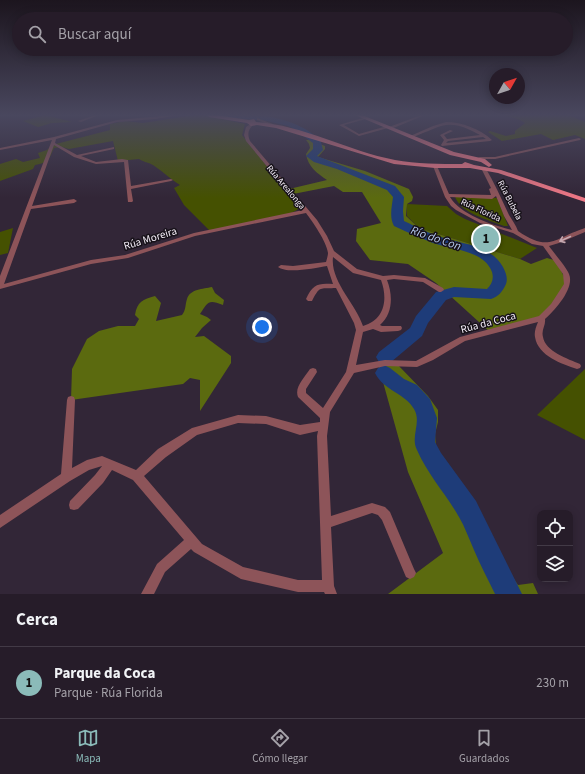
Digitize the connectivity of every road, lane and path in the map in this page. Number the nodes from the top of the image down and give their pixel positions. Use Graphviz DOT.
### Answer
graph roads {
  1 [pos="37,143"];
  2 [pos="52,143"];
  3 [pos="57,143"];
  4 [pos="249,143"];
  5 [pos="333,143"];
  6 [pos="428,143"];
  7 [pos="443,143"];
  8 [pos="467,143"];
  9 [pos="563,143"];
  10 [pos="440,146"];
  11 [pos="112,148"];
  12 [pos="0,149"];
  13 [pos="76,156"];
  14 [pos="460,158"];
  15 [pos="480,158"];
  16 [pos="495,158"];
  17 [pos="446,165"];
  18 [pos="435,166"];
  19 [pos="470,166"];
  20 [pos="485,167"];
  21 [pos="171,180"];
  22 [pos="129,188"];
  23 [pos="447,195"];
  24 [pos="585,200"];
  25 [pos="74,201"];
  26 [pos="130,201"];
  27 [pos="29,208"];
  28 [pos="307,211"];
  29 [pos="585,230"];
  30 [pos="515,232"];
  31 [pos="545,246"];
  32 [pos="331,252"];
  33 [pos="330,264"];
  34 [pos="281,267"];
  35 [pos="383,278"];
  36 [pos="0,286"];
  37 [pos="338,286"];
  38 [pos="441,290"];
  39 [pos="310,298"];
  40 [pos="541,318"];
  41 [pos="374,326"];
  42 [pos="398,328"];
  43 [pos="360,330"];
  44 [pos="577,366"];
  45 [pos="351,370"];
  46 [pos="312,372"];
  47 [pos="70,400"];
  48 [pos="325,416"];
  49 [pos="323,426"];
  50 [pos="110,465"];
  51 [pos="137,476"];
  52 [pos="66,477"];
  53 [pos="74,505"];
  54 [pos="0,522"];
  55 [pos="325,524"];
  56 [pos="191,541"];
  57 [pos="410,573"];
  58 [pos="329,590"];
  59 [pos="147,594"];
  1 -- 12 [label="street"];
  2 -- 27 [label="street"];
  3 -- 13 [label="street"];
  4 -- 28 [label="street, Rúa Arealonga"];
  5 -- 18 [label="main road"];
  6 -- 10 [label="main road"];
  7 -- 10 [label="street"];
  8 -- 10 [label="street"];
  9 -- 16 [label="street"];
  10 -- 14 [label="main road"];
  11 -- 13 [label="street"];
  13 -- 22 [label="street"];
  14 -- 15 [label="main road"];
  14 -- 17 [label="main road"];
  14 -- 19 [label="main road"];
  15 -- 16 [label="street"];
  15 -- 20 [label="main road"];
  16 -- 20 [label="street"];
  17 -- 18 [label="main road"];
  17 -- 19 [label="main road"];
  18 -- 23 [label="street, Rúa Florida"];
  19 -- 20 [label="main road"];
  20 -- 23 [label="street, Rúa Florida"];
  20 -- 24 [label="main road"];
  20 -- 30 [label="street, Rúa Bubela"];
  21 -- 22 [label="street"];
  22 -- 26 [label="street"];
  23 -- 30 [label="street, Rúa Florida"];
  25 -- 27 [label="street"];
  27 -- 36 [label="street"];
  28 -- 32 [label="street, Rúa Arealonga"];
  28 -- 36 [label="street, Rúa Moreira"];
  29 -- 31 [label="street, one-way"];
  30 -- 31 [label="street, Rúa Bubela"];
  31 -- 40 [label="street, Rúa da Coca"];
  32 -- 33 [label="street, Rúa Arealonga"];
  32 -- 35 [label="street, Rúa Arealonga"];
  33 -- 34 [label="street"];
  33 -- 37 [label="street, Rúa Arealonga"];
  35 -- 38 [label="street, Rúa Arealonga"];
  35 -- 41 [label="street"];
  37 -- 39 [label="street"];
  37 -- 43 [label="street, Rúa Arealonga"];
  40 -- 44 [label="street"];
  40 -- 45 [label="street, Rúa da Coca"];
  41 -- 42 [label="street"];
  41 -- 43 [label="street"];
  43 -- 45 [label="street"];
  45 -- 48 [label="street"];
  46 -- 48 [label="street"];
  47 -- 52 [label="street"];
  48 -- 49 [label="street"];
  49 -- 51 [label="street"];
  49 -- 55 [label="street"];
  50 -- 51 [label="street"];
  50 -- 52 [label="street"];
  50 -- 53 [label="street"];
  51 -- 56 [label="street"];
  52 -- 54 [label="street"];
  55 -- 57 [label="street"];
  55 -- 58 [label="street"];
  56 -- 58 [label="street"];
  56 -- 59 [label="street"];
}
